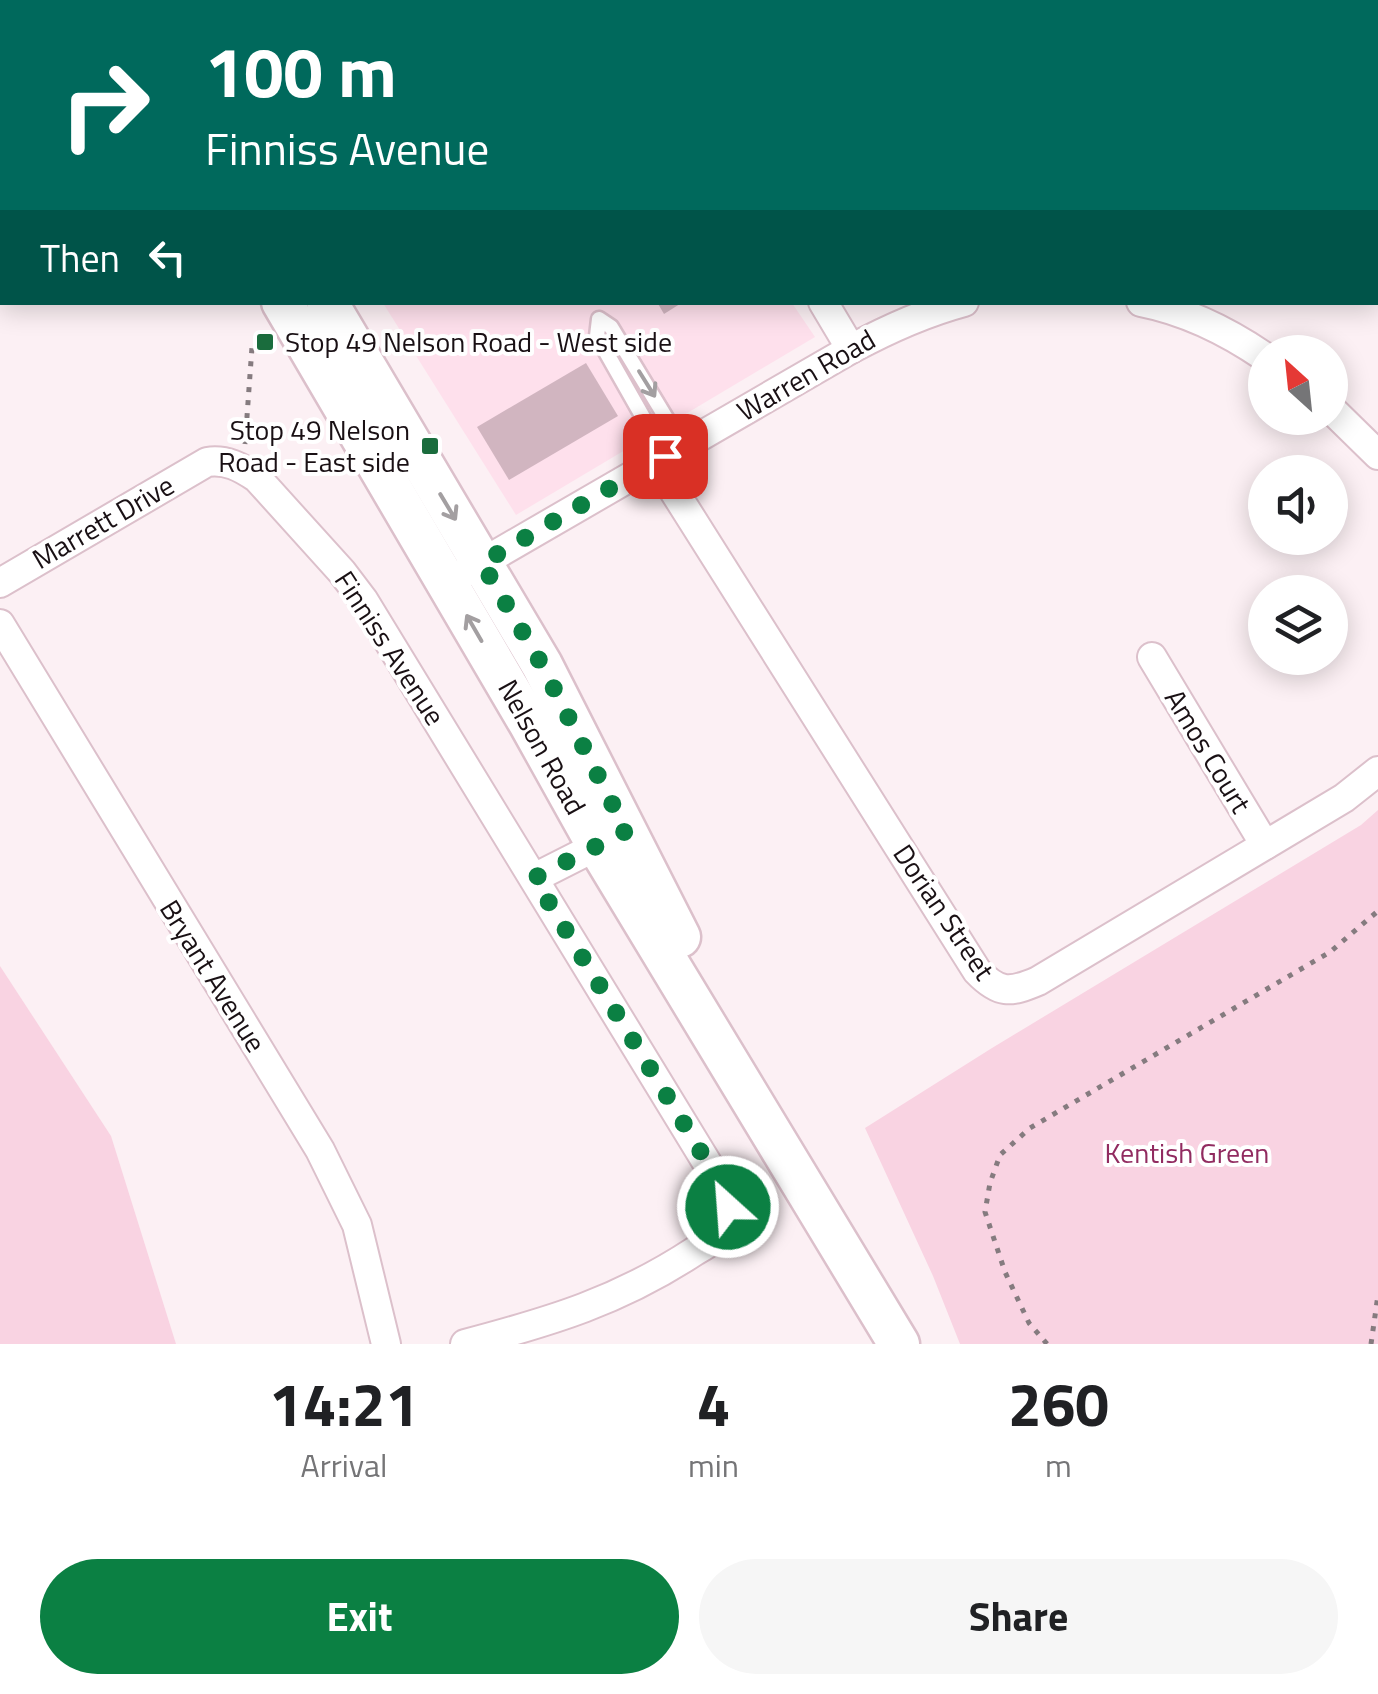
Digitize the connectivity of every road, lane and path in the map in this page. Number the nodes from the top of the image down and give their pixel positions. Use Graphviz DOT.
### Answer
graph roads {
  1 [pos="284,305"];
  2 [pos="311,305"];
  3 [pos="329,305"];
  4 [pos="825,305"];
  5 [pos="953,305"];
  6 [pos="1162,305"];
  7 [pos="1198,310"];
  8 [pos="1248,346"];
  9 [pos="252,347"];
  10 [pos="850,348"];
  11 [pos="1348,426"];
  12 [pos="367,446"];
  13 [pos="244,452"];
  14 [pos="668,454"];
  15 [pos="1378,455"];
  16 [pos="207,462"];
  17 [pos="482,563"];
  18 [pos="447,582"];
  19 [pos="0,583"];
  20 [pos="0,624"];
  21 [pos="1152,656"];
  22 [pos="1378,771"];
  23 [pos="612,838"];
  24 [pos="1265,845"];
  25 [pos="534,878"];
  26 [pos="1378,911"];
  27 [pos="1378,1295"];
  28 [pos="386,1344"];
  29 [pos="465,1344"];
  30 [pos="899,1344"];
  31 [pos="922,1344"];
  32 [pos="1047,1344"];
  33 [pos="1371,1344"];
  1 -- 12 [label="main road, Nelson Road"];
  2 -- 12 [label="main road"];
  3 -- 17 [label="main road, Nelson Road, one-way"];
  4 -- 10 [label="street"];
  5 -- 10 [label="street, Warren Road"];
  6 -- 7 [label="street"];
  7 -- 8 [label="street"];
  9 -- 13 [label="path"];
  10 -- 14 [label="street, Warren Road"];
  11 -- 15 [label="street"];
  12 -- 18 [label="main road, Nelson Road"];
  14 -- 14 [label="lane, one-way"];
  14 -- 17 [label="street, Warren Road"];
  14 -- 24 [label="street, Dorian Street"];
  16 -- 19 [label="street, Marrett Drive"];
  16 -- 25 [label="street, Finniss Avenue"];
  17 -- 18 [label="street, Warren Road"];
  17 -- 23 [label="main road, Nelson Road"];
  23 -- 18 [label="main road, Nelson Road, one-way"];
  20 -- 28 [label="street, Bryant Avenue"];
  21 -- 24 [label="street, Amos Court"];
  22 -- 24 [label="street, Dorian Street"];
  23 -- 25 [label="street"];
  23 -- 30 [label="main road, Nelson Road"];
  23 -- 31 [label="main road, Nelson Road"];
  25 -- 29 [label="street, Finniss Avenue"];
  26 -- 32 [label="path"];
  27 -- 33 [label="path"];
}
